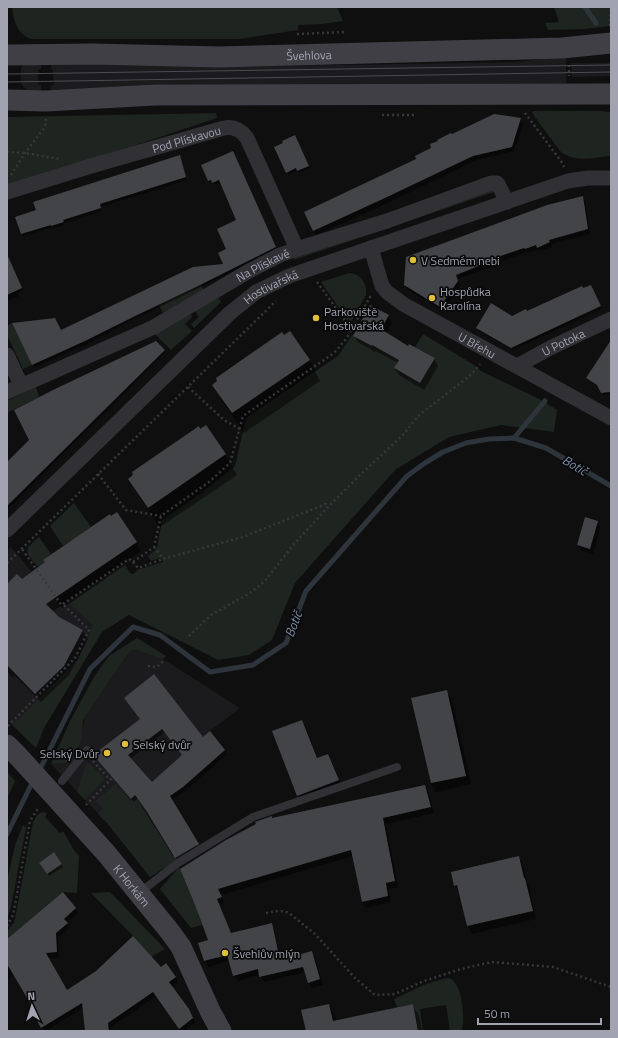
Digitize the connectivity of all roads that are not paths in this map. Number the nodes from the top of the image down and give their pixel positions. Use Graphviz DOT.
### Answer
graph roads {
  1 [pos="610,36"];
  2 [pos="7,55"];
  3 [pos="611,94"];
  4 [pos="7,100"];
  5 [pos="611,178"];
  6 [pos="7,192"];
  7 [pos="506,202"];
  8 [pos="371,248"];
  9 [pos="297,249"];
  10 [pos="611,319"];
  11 [pos="8,360"];
  12 [pos="517,366"];
  13 [pos="21,385"];
  14 [pos="7,392"];
  15 [pos="611,418"];
  16 [pos="7,530"];
  17 [pos="14,747"];
  18 [pos="86,751"];
  19 [pos="397,767"];
  20 [pos="52,782"];
  21 [pos="139,893"];
  22 [pos="214,1025"];
  1 -- 2 [label="main road, Švehlova"];
  3 -- 4 [label="main road"];
  5 -- 7 [label="street, Hostivařská"];
  6 -- 9 [label="street, Pod Plískavou"];
  7 -- 8 [label="street, Hostivařská"];
  7 -- 9 [label="street, Na Plískavě"];
  8 -- 12 [label="street, U Břehu"];
  8 -- 16 [label="street, Hostivařská"];
  9 -- 13 [label="street, Na Plískavě"];
  10 -- 12 [label="street, U Potoka"];
  11 -- 13 [label="street"];
  12 -- 15 [label="street, U Břehu"];
  13 -- 14 [label="street, Na Plískavě"];
  17 -- 20 [label="main road, K Horkám"];
  18 -- 20 [label="lane"];
  19 -- 21 [label="lane"];
  20 -- 21 [label="main road, K Horkám"];
  21 -- 22 [label="main road, K Horkám"];
}
